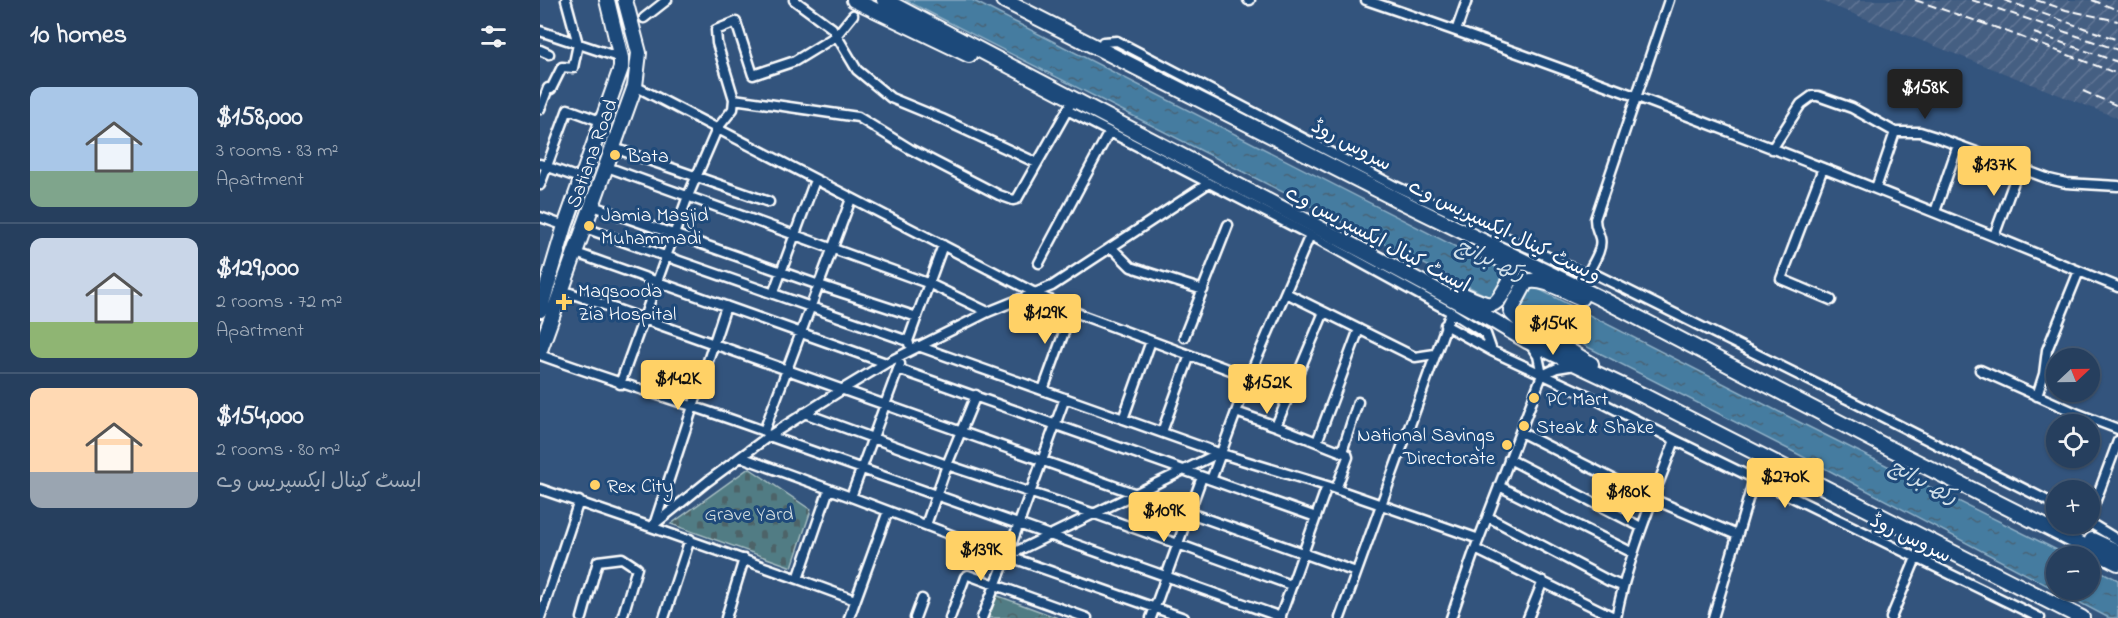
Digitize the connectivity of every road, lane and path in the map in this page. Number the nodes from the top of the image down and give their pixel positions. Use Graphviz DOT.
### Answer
graph roads {
  1 [pos="566,0"];
  2 [pos="607,0"];
  3 [pos="625,0"];
  4 [pos="667,0"];
  5 [pos="794,0"];
  6 [pos="854,0"];
  7 [pos="884,0"];
  8 [pos="1003,0"];
  9 [pos="1022,0"];
  10 [pos="1366,0"];
  11 [pos="1467,0"];
  12 [pos="1669,0"];
  13 [pos="1384,3"];
  14 [pos="853,15"];
  15 [pos="630,16"];
  16 [pos="644,18"];
  17 [pos="612,21"];
  18 [pos="540,31"];
  19 [pos="1456,31"];
  20 [pos="837,36"];
  21 [pos="1103,42"];
  22 [pos="578,44"];
  23 [pos="621,58"];
  24 [pos="1165,81"];
  25 [pos="635,87"];
  26 [pos="1637,95"];
  27 [pos="734,99"];
  28 [pos="1070,105"];
  29 [pos="540,109"];
  30 [pos="603,122"];
  31 [pos="717,129"];
  32 [pos="1109,132"];
  33 [pos="1895,132"];
  34 [pos="1958,145"];
  35 [pos="614,148"];
  36 [pos="1772,149"];
  37 [pos="1037,163"];
  38 [pos="543,166"];
  39 [pos="607,167"];
  40 [pos="1823,168"];
  41 [pos="2019,168"];
  42 [pos="696,176"];
  43 [pos="582,178"];
  44 [pos="815,180"];
  45 [pos="1209,183"];
  46 [pos="540,185"];
  47 [pos="2118,186"];
  48 [pos="1876,188"];
  49 [pos="688,196"];
  50 [pos="851,199"];
  51 [pos="1398,200"];
  52 [pos="769,202"];
  53 [pos="593,206"];
  54 [pos="1935,212"];
  55 [pos="540,217"];
  56 [pos="1228,225"];
  57 [pos="565,226"];
  58 [pos="585,228"];
  59 [pos="674,234"];
  60 [pos="794,235"];
  61 [pos="1310,235"];
  62 [pos="1994,236"];
  63 [pos="943,245"];
  64 [pos="1111,247"];
  65 [pos="832,249"];
  66 [pos="576,253"];
  67 [pos="1367,253"];
  68 [pos="666,257"];
  69 [pos="1039,263"];
  70 [pos="2079,271"];
  71 [pos="782,272"];
  72 [pos="1587,275"];
  73 [pos="657,282"];
  74 [pos="930,284"];
  75 [pos="819,285"];
  76 [pos="2118,287"];
  77 [pos="562,290"];
  78 [pos="1203,290"];
  79 [pos="1286,292"];
  80 [pos="1035,293"];
  81 [pos="773,294"];
  82 [pos="1831,300"];
  83 [pos="541,306"];
  84 [pos="726,306"];
  85 [pos="811,307"];
  86 [pos="1072,310"];
  87 [pos="988,312"];
  88 [pos="1324,312"];
  89 [pos="1450,312"];
  90 [pos="917,317"];
  91 [pos="644,318"];
  92 [pos="1445,325"];
  93 [pos="1359,329"];
  94 [pos="801,333"];
  95 [pos="1184,337"];
  96 [pos="1680,339"];
  97 [pos="908,341"];
  98 [pos="1151,341"];
  99 [pos="1527,341"];
  100 [pos="713,343"];
  101 [pos="916,348"];
  102 [pos="540,350"];
  103 [pos="1492,351"];
  104 [pos="1435,354"];
  105 [pos="540,355"];
  106 [pos="902,355"];
  107 [pos="1190,356"];
  108 [pos="886,363"];
  109 [pos="1575,365"];
  110 [pos="788,369"];
  111 [pos="898,369"];
  112 [pos="1980,370"];
  113 [pos="1542,375"];
  114 [pos="1249,377"];
  115 [pos="620,384"];
  116 [pos="843,389"];
  117 [pos="1043,390"];
  118 [pos="976,395"];
  119 [pos="1644,396"];
  120 [pos="2037,396"];
  121 [pos="1065,398"];
  122 [pos="1358,402"];
  123 [pos="887,404"];
  124 [pos="693,405"];
  125 [pos="1236,412"];
  126 [pos="804,413"];
  127 [pos="1123,419"];
  128 [pos="1055,424"];
  129 [pos="1276,426"];
  130 [pos="2118,429"];
  131 [pos="961,430"];
  132 [pos="1162,432"];
  133 [pos="1520,432"];
  134 [pos="767,434"];
  135 [pos="872,437"];
  136 [pos="1675,440"];
  137 [pos="2118,441"];
  138 [pos="1317,442"];
  139 [pos="1883,445"];
  140 [pos="1342,452"];
  141 [pos="1220,453"];
  142 [pos="741,457"];
  143 [pos="2115,457"];
  144 [pos="1509,459"];
  145 [pos="1042,460"];
  146 [pos="947,465"];
  147 [pos="862,470"];
  148 [pos="1183,470"];
  149 [pos="1202,477"];
  150 [pos="1754,479"];
  151 [pos="1211,480"];
  152 [pos="1327,486"];
  153 [pos="1499,486"];
  154 [pos="540,489"];
  155 [pos="829,489"];
  156 [pos="1336,489"];
  157 [pos="2100,492"];
  158 [pos="1029,493"];
  159 [pos="1135,494"];
  160 [pos="937,496"];
  161 [pos="851,497"];
  162 [pos="1653,499"];
  163 [pos="579,501"];
  164 [pos="2046,501"];
  165 [pos="1381,504"];
  166 [pos="1864,508"];
  167 [pos="888,511"];
  168 [pos="1189,513"];
  169 [pos="1095,514"];
  170 [pos="1316,517"];
  171 [pos="1488,517"];
  172 [pos="653,525"];
  173 [pos="926,525"];
  174 [pos="1018,525"];
  175 [pos="1641,527"];
  176 [pos="2100,529"];
  177 [pos="1737,535"];
  178 [pos="1050,536"];
  179 [pos="690,539"];
  180 [pos="1479,539"];
  181 [pos="2118,540"];
  182 [pos="1178,544"];
  183 [pos="1475,549"];
  184 [pos="2118,552"];
  185 [pos="1303,554"];
  186 [pos="1633,554"];
  187 [pos="1007,556"];
  188 [pos="1916,558"];
  189 [pos="744,559"];
  190 [pos="2118,563"];
  191 [pos="1356,573"];
  192 [pos="1166,576"];
  193 [pos="798,579"];
  194 [pos="1543,581"];
  195 [pos="1291,585"];
  196 [pos="994,586"];
  197 [pos="1622,586"];
  198 [pos="922,599"];
  199 [pos="855,600"];
  200 [pos="1155,608"];
  201 [pos="1281,617"];
  202 [pos="540,618"];
  203 [pos="582,618"];
  204 [pos="622,618"];
  205 [pos="664,618"];
  206 [pos="726,618"];
  207 [pos="849,618"];
  208 [pos="915,618"];
  209 [pos="950,618"];
  210 [pos="982,618"];
  211 [pos="1087,618"];
  212 [pos="1151,618"];
  213 [pos="1184,618"];
  214 [pos="1340,618"];
  215 [pos="1451,618"];
  216 [pos="1528,618"];
  217 [pos="1616,618"];
  218 [pos="1713,618"];
  219 [pos="1891,618"];
  220 [pos="2040,618"];
  221 [pos="2067,618"];
  222 [pos="2082,618"];
  1 -- 22 [label="street"];
  2 -- 17 [label="main road, Satiana Road"];
  3 -- 15 [label="main road, Satiana Road"];
  4 -- 16 [label="street"];
  5 -- 20 [label="street"];
  6 -- 28 [label="main road"];
  7 -- 28 [label="main road, ایسٹ کینال ایکسپریس وے"];
  8 -- 24 [label="main road, ویسٹ کینال ایکسپریس وے"];
  9 -- 21 [label="main road"];
  10 -- 13 [label="street"];
  11 -- 19 [label="street"];
  12 -- 26 [label="street"];
  13 -- 19 [label="street"];
  14 -- 20 [label="street"];
  15 -- 17 [label="main road"];
  15 -- 25 [label="main road, Satiana Road"];
  17 -- 23 [label="main road, Satiana Road"];
  18 -- 22 [label="street"];
  19 -- 26 [label="street"];
  20 -- 27 [label="street"];
  20 -- 37 [label="street"];
  21 -- 24 [label="main road"];
  21 -- 72 [label="street, سروس روڈ"];
  22 -- 23 [label="street"];
  22 -- 29 [label="street"];
  23 -- 30 [label="main road, Satiana Road"];
  24 -- 51 [label="main road, ویسٹ کینال ایکسپریس وے"];
  25 -- 31 [label="street"];
  25 -- 35 [label="main road, Satiana Road"];
  26 -- 36 [label="street"];
  26 -- 72 [label="street"];
  27 -- 31 [label="street"];
  27 -- 37 [label="street"];
  28 -- 32 [label="street"];
  28 -- 37 [label="street"];
  28 -- 67 [label="main road, ایسٹ کینال ایکسپریس وے"];
  30 -- 38 [label="street"];
  30 -- 43 [label="main road, Satiana Road"];
  31 -- 42 [label="street"];
  31 -- 44 [label="street"];
  32 -- 45 [label="street"];
  32 -- 69 [label="street"];
  33 -- 34 [label="street"];
  33 -- 36 [label="street"];
  33 -- 48 [label="street"];
  34 -- 41 [label="street"];
  34 -- 54 [label="street"];
  35 -- 39 [label="main road, Satiana Road"];
  35 -- 42 [label="street"];
  36 -- 40 [label="street"];
  38 -- 43 [label="street"];
  38 -- 46 [label="street"];
  39 -- 49 [label="street"];
  39 -- 53 [label="main road, Satiana Road"];
  40 -- 48 [label="street"];
  40 -- 82 [label="street"];
  41 -- 47 [label="street"];
  41 -- 62 [label="street"];
  42 -- 49 [label="street"];
  42 -- 52 [label="street"];
  43 -- 57 [label="main road, Satiana Road"];
  44 -- 50 [label="street"];
  44 -- 60 [label="street"];
  45 -- 61 [label="street"];
  45 -- 64 [label="street"];
  48 -- 54 [label="street"];
  49 -- 59 [label="street"];
  49 -- 60 [label="street"];
  50 -- 63 [label="street"];
  50 -- 65 [label="street"];
  51 -- 67 [label="main road"];
  51 -- 96 [label="main road, ویسٹ کینال ایکسپریس وے"];
  53 -- 58 [label="main road, Satiana Road"];
  53 -- 59 [label="street"];
  54 -- 62 [label="street"];
  55 -- 57 [label="street"];
  56 -- 78 [label="street"];
  57 -- 83 [label="main road, Satiana Road"];
  58 -- 66 [label="main road, Satiana Road"];
  58 -- 68 [label="street"];
  59 -- 68 [label="street"];
  59 -- 71 [label="street"];
  60 -- 65 [label="street"];
  60 -- 71 [label="street"];
  61 -- 79 [label="street"];
  61 -- 89 [label="street"];
  62 -- 70 [label="street"];
  63 -- 74 [label="street"];
  63 -- 80 [label="street"];
  64 -- 78 [label="street"];
  64 -- 80 [label="street"];
  65 -- 74 [label="street"];
  65 -- 75 [label="street"];
  66 -- 73 [label="street"];
  66 -- 77 [label="main road, Satiana Road"];
  67 -- 99 [label="main road, ایسٹ کینال ایکسپریس وے"];
  68 -- 73 [label="street"];
  68 -- 81 [label="street"];
  70 -- 76 [label="street"];
  70 -- 120 [label="street"];
  71 -- 75 [label="street"];
  71 -- 81 [label="street"];
  72 -- 164 [label="street, سروس روڈ"];
  73 -- 84 [label="street"];
  73 -- 91 [label="street"];
  74 -- 87 [label="street"];
  74 -- 90 [label="street"];
  75 -- 85 [label="street"];
  75 -- 90 [label="street"];
  77 -- 91 [label="street"];
  77 -- 102 [label="main road, Satiana Road"];
  78 -- 95 [label="street"];
  79 -- 88 [label="street"];
  79 -- 114 [label="street"];
  80 -- 86 [label="street"];
  80 -- 87 [label="street"];
  81 -- 85 [label="street"];
  84 -- 94 [label="street"];
  84 -- 100 [label="street"];
  85 -- 94 [label="street"];
  85 -- 97 [label="street"];
  86 -- 98 [label="street"];
  86 -- 117 [label="street"];
  87 -- 101 [label="street"];
  88 -- 93 [label="street"];
  88 -- 129 [label="street"];
  89 -- 92 [label="street"];
  89 -- 103 [label="street"];
  90 -- 97 [label="street"];
  91 -- 100 [label="street"];
  91 -- 115 [label="street"];
  92 -- 103 [label="street, سروس روڈ"];
  92 -- 104 [label="street"];
  93 -- 104 [label="street"];
  93 -- 138 [label="street"];
  94 -- 108 [label="street"];
  94 -- 110 [label="street"];
  96 -- 119 [label="main road"];
  96 -- 139 [label="main road, ویسٹ کینال ایکسپریس وے"];
  97 -- 101 [label="street"];
  98 -- 107 [label="street"];
  98 -- 127 [label="street"];
  99 -- 109 [label="main road, ایسٹ کینال ایکسپریس وے"];
  99 -- 113 [label="street"];
  100 -- 110 [label="street"];
  100 -- 124 [label="street"];
  101 -- 106 [label="street"];
  101 -- 117 [label="street"];
  103 -- 113 [label="street, سروس روڈ"];
  104 -- 165 [label="street"];
  105 -- 115 [label="street"];
  106 -- 108 [label="street"];
  106 -- 111 [label="street"];
  107 -- 114 [label="street"];
  107 -- 132 [label="street"];
  108 -- 116 [label="street"];
  109 -- 113 [label="street"];
  109 -- 119 [label="main road, ایسٹ کینال ایکسپریس وے"];
  110 -- 116 [label="street"];
  110 -- 134 [label="street"];
  111 -- 118 [label="street"];
  111 -- 123 [label="street"];
  112 -- 120 [label="street"];
  113 -- 133 [label="street"];
  113 -- 136 [label="street, سروس روڈ"];
  114 -- 125 [label="street"];
  115 -- 124 [label="street"];
  116 -- 123 [label="street"];
  116 -- 126 [label="street"];
  117 -- 121 [label="street"];
  118 -- 128 [label="street"];
  118 -- 131 [label="street"];
  119 -- 166 [label="main road, ایسٹ کینال ایکسپریس وے"];
  120 -- 130 [label="street"];
  121 -- 127 [label="street"];
  121 -- 128 [label="street"];
  122 -- 140 [label="street"];
  123 -- 131 [label="street"];
  123 -- 135 [label="street"];
  124 -- 134 [label="street"];
  124 -- 172 [label="street"];
  125 -- 129 [label="street"];
  125 -- 141 [label="street"];
  126 -- 134 [label="street"];
  126 -- 135 [label="street"];
  127 -- 132 [label="street"];
  128 -- 145 [label="street"];
  128 -- 148 [label="street"];
  129 -- 138 [label="street"];
  131 -- 145 [label="street"];
  131 -- 146 [label="street"];
  132 -- 141 [label="street"];
  133 -- 144 [label="street"];
  133 -- 162 [label="street"];
  134 -- 142 [label="street"];
  134 -- 147 [label="street"];
  135 -- 146 [label="street"];
  135 -- 147 [label="street"];
  136 -- 150 [label="street, سروس روڈ"];
  136 -- 162 [label="street"];
  137 -- 143 [label="street"];
  138 -- 140 [label="street"];
  139 -- 184 [label="main road"];
  139 -- 190 [label="main road, ویسٹ کینال ایکسپریس وے"];
  140 -- 156 [label="street"];
  141 -- 148 [label="street"];
  141 -- 151 [label="street"];
  141 -- 152 [label="street"];
  142 -- 155 [label="street"];
  142 -- 172 [label="street"];
  143 -- 157 [label="street"];
  144 -- 153 [label="street"];
  144 -- 175 [label="street"];
  145 -- 158 [label="street"];
  145 -- 159 [label="street"];
  146 -- 158 [label="street"];
  146 -- 160 [label="street"];
  147 -- 160 [label="street"];
  147 -- 161 [label="street"];
  148 -- 149 [label="street"];
  148 -- 159 [label="street"];
  149 -- 151 [label="street"];
  149 -- 168 [label="street"];
  150 -- 177 [label="street"];
  150 -- 188 [label="street, سروس روڈ"];
  151 -- 170 [label="street"];
  152 -- 156 [label="street"];
  152 -- 170 [label="street"];
  153 -- 171 [label="street"];
  153 -- 186 [label="street"];
  154 -- 163 [label="street"];
  155 -- 161 [label="street"];
  155 -- 193 [label="street"];
  156 -- 165 [label="street"];
  158 -- 169 [label="street"];
  158 -- 174 [label="street"];
  159 -- 168 [label="street"];
  159 -- 169 [label="street"];
  160 -- 173 [label="street"];
  160 -- 174 [label="street"];
  161 -- 167 [label="street"];
  162 -- 175 [label="street"];
  162 -- 177 [label="street"];
  163 -- 172 [label="street"];
  163 -- 202 [label="street"];
  165 -- 180 [label="street"];
  165 -- 191 [label="street"];
  166 -- 221 [label="main road"];
  166 -- 222 [label="main road, ایسٹ کینال ایکسپریس وے"];
  167 -- 173 [label="street"];
  167 -- 199 [label="street"];
  168 -- 182 [label="street"];
  168 -- 185 [label="street"];
  169 -- 178 [label="street"];
  169 -- 182 [label="street"];
  170 -- 185 [label="street"];
  171 -- 180 [label="street"];
  171 -- 197 [label="street"];
  172 -- 179 [label="street"];
  173 -- 187 [label="street"];
  174 -- 178 [label="street"];
  174 -- 187 [label="street"];
  175 -- 186 [label="street"];
  176 -- 181 [label="street"];
  177 -- 218 [label="street"];
  178 -- 187 [label="street"];
  178 -- 192 [label="street"];
  179 -- 189 [label="street"];
  179 -- 205 [label="street"];
  180 -- 183 [label="street"];
  182 -- 192 [label="street"];
  182 -- 195 [label="street"];
  183 -- 194 [label="street"];
  183 -- 215 [label="street"];
  185 -- 191 [label="street"];
  185 -- 195 [label="street"];
  186 -- 197 [label="street"];
  187 -- 196 [label="street"];
  187 -- 200 [label="street"];
  188 -- 219 [label="street"];
  188 -- 220 [label="street, سروس روڈ"];
  189 -- 193 [label="street"];
  189 -- 206 [label="street"];
  191 -- 214 [label="street"];
  192 -- 200 [label="street"];
  192 -- 201 [label="street"];
  193 -- 199 [label="street"];
  194 -- 216 [label="street"];
  194 -- 217 [label="street"];
  195 -- 201 [label="street"];
  196 -- 209 [label="street"];
  196 -- 210 [label="street"];
  196 -- 211 [label="street"];
  197 -- 217 [label="street"];
  198 -- 208 [label="street"];
  199 -- 207 [label="street"];
  200 -- 212 [label="street"];
  200 -- 213 [label="street"];
  203 -- 204 [label="street"];
}
